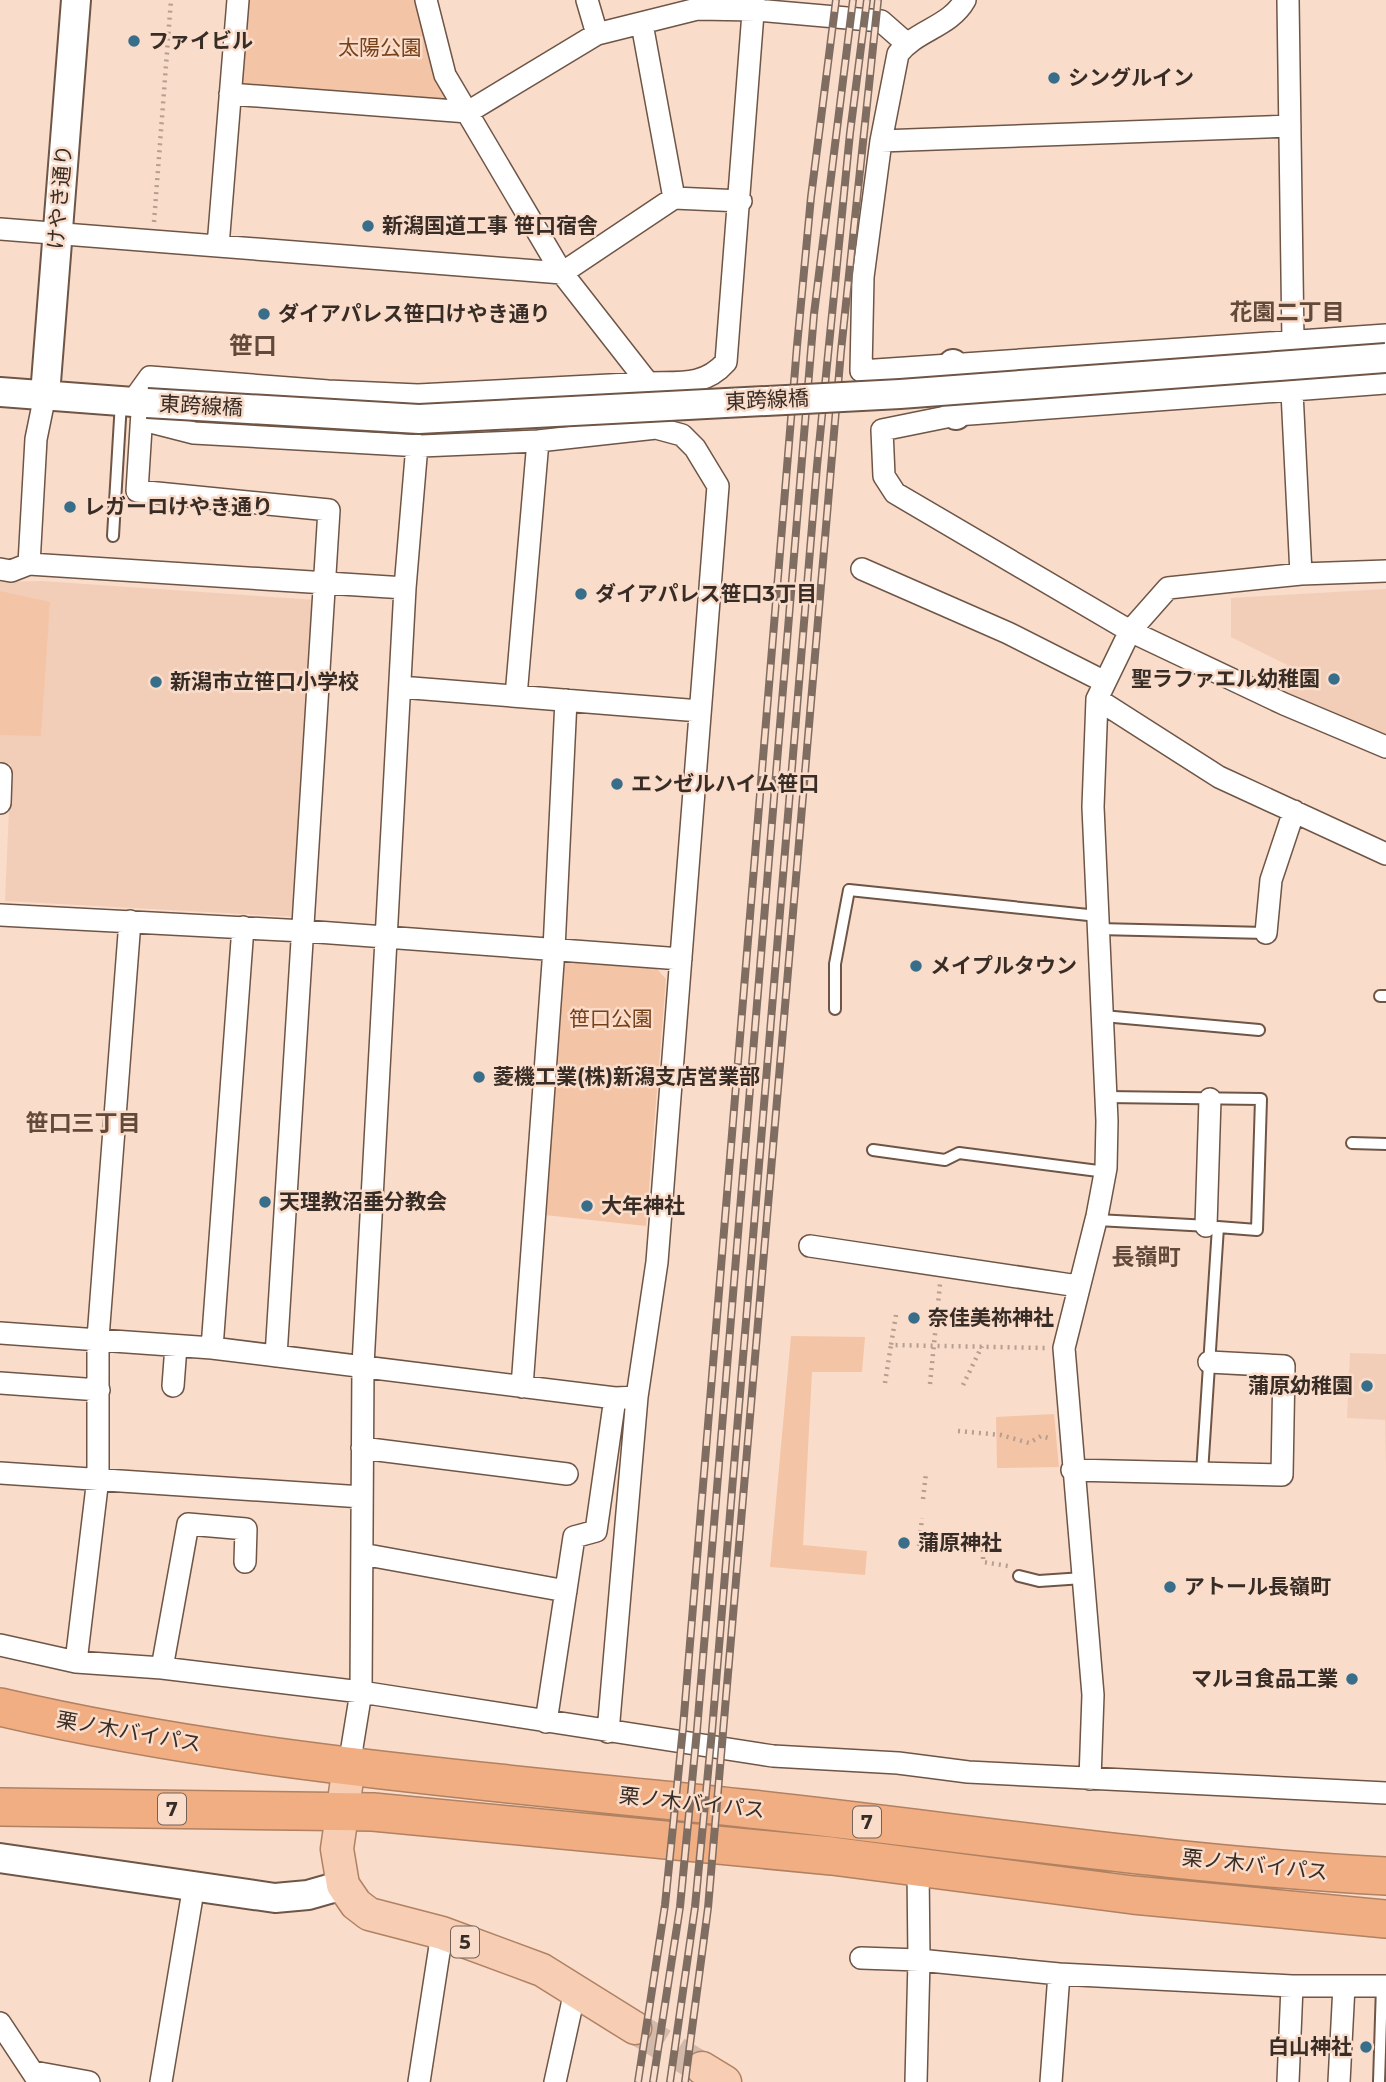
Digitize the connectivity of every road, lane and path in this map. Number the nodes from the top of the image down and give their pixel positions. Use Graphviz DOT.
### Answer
graph roads {
  1 [pos="76,0"];
  2 [pos="171,0"];
  3 [pos="238,0"];
  4 [pos="426,0"];
  5 [pos="587,0"];
  6 [pos="965,0"];
  7 [pos="1288,0"];
  8 [pos="696,4"];
  9 [pos="755,5"];
  10 [pos="642,24"];
  11 [pos="597,34"];
  12 [pos="906,43"];
  13 [pos="230,94"];
  14 [pos="468,112"];
  15 [pos="1290,126"];
  16 [pos="881,141"];
  17 [pos="674,198"];
  18 [pos="741,201"];
  19 [pos="0,229"];
  20 [pos="58,232"];
  21 [pos="153,240"];
  22 [pos="218,246"];
  23 [pos="562,273"];
  24 [pos="1386,335"];
  25 [pos="1293,341"];
  26 [pos="1149,351"];
  27 [pos="1386,358"];
  28 [pos="953,365"];
  29 [pos="648,383"];
  30 [pos="1386,383"];
  31 [pos="0,392"];
  32 [pos="1292,392"];
  33 [pos="418,394"];
  34 [pos="45,395"];
  35 [pos="1152,401"];
  36 [pos="135,404"];
  37 [pos="956,415"];
  38 [pos="656,428"];
  39 [pos="538,441"];
  40 [pos="416,445"];
  41 [pos="113,536"];
  42 [pos="29,564"];
  43 [pos="0,569"];
  44 [pos="862,569"];
  45 [pos="1386,571"];
  46 [pos="1301,574"];
  47 [pos="324,582"];
  48 [pos="405,588"];
  49 [pos="1130,631"];
  50 [pos="400,687"];
  51 [pos="1100,690"];
  52 [pos="516,696"];
  53 [pos="566,700"];
  54 [pos="700,711"];
  55 [pos="1386,747"];
  56 [pos="1,774"];
  57 [pos="0,803"];
  58 [pos="1294,811"];
  59 [pos="1386,853"];
  60 [pos="0,915"];
  61 [pos="130,921"];
  62 [pos="1098,922"];
  63 [pos="243,927"];
  64 [pos="304,930"];
  65 [pos="1266,933"];
  66 [pos="388,936"];
  67 [pos="554,949"];
  68 [pos="681,959"];
  69 [pos="835,1009"];
  70 [pos="1103,1016"];
  71 [pos="1259,1030"];
  72 [pos="1106,1097"];
  73 [pos="1210,1099"];
  74 [pos="1352,1143"];
  75 [pos="1386,1144"];
  76 [pos="873,1150"];
  77 [pos="1106,1172"];
  78 [pos="1097,1220"];
  79 [pos="1212,1227"];
  80 [pos="810,1246"];
  81 [pos="941,1266"];
  82 [pos="1078,1286"];
  83 [pos="896,1315"];
  84 [pos="0,1333"];
  85 [pos="98,1338"];
  86 [pos="891,1345"];
  87 [pos="176,1346"];
  88 [pos="934,1346"];
  89 [pos="982,1346"];
  90 [pos="212,1348"];
  91 [pos="1064,1348"];
  92 [pos="276,1356"];
  93 [pos="1209,1362"];
  94 [pos="363,1365"];
  95 [pos="0,1383"];
  96 [pos="884,1383"];
  97 [pos="930,1384"];
  98 [pos="963,1385"];
  99 [pos="173,1387"];
  100 [pos="522,1387"];
  101 [pos="99,1390"];
  102 [pos="637,1397"];
  103 [pos="615,1398"];
  104 [pos="958,1431"];
  105 [pos="1071,1440"];
  106 [pos="362,1448"];
  107 [pos="1072,1470"];
  108 [pos="0,1473"];
  109 [pos="1202,1473"];
  110 [pos="567,1474"];
  111 [pos="926,1474"];
  112 [pos="98,1478"];
  113 [pos="362,1497"];
  114 [pos="923,1499"];
  115 [pos="922,1518"];
  116 [pos="919,1546"];
  117 [pos="947,1548"];
  118 [pos="996,1549"];
  119 [pos="983,1550"];
  120 [pos="362,1554"];
  121 [pos="245,1562"];
  122 [pos="1019,1576"];
  123 [pos="1083,1578"];
  124 [pos="566,1591"];
  125 [pos="0,1645"];
  126 [pos="76,1662"];
  127 [pos="162,1668"];
  128 [pos="361,1692"];
  129 [pos="0,1707"];
  130 [pos="546,1722"];
  131 [pos="608,1732"];
  132 [pos="349,1766"];
  133 [pos="1090,1779"];
  134 [pos="1386,1793"];
  135 [pos="0,1807"];
  136 [pos="344,1812"];
  137 [pos="0,1858"];
  138 [pos="918,1868"];
  139 [pos="1386,1876"];
  140 [pos="194,1885"];
  141 [pos="343,1885"];
  142 [pos="1386,1919"];
  143 [pos="442,1933"];
  144 [pos="861,1958"];
  145 [pos="919,1960"];
  146 [pos="1059,1975"];
  147 [pos="1292,1986"];
  148 [pos="1344,1986"];
  149 [pos="1384,1986"];
  150 [pos="575,1991"];
  151 [pos="0,2023"];
  152 [pos="635,2028"];
  153 [pos="36,2077"];
  154 [pos="89,2082"];
  155 [pos="161,2082"];
  156 [pos="418,2082"];
  157 [pos="555,2082"];
  158 [pos="916,2082"];
  159 [pos="1051,2082"];
  160 [pos="1288,2082"];
  161 [pos="1339,2082"];
  162 [pos="1378,2082"];
  1 -- 20 [label="street, けやき通り"];
  2 -- 21 [label="path"];
  3 -- 13 [label="street"];
  4 -- 14 [label="street"];
  5 -- 11 [label="street"];
  6 -- 12 [label="street"];
  7 -- 15 [label="street"];
  8 -- 9 [label="street"];
  8 -- 10 [label="street"];
  9 -- 12 [label="street"];
  9 -- 18 [label="street"];
  10 -- 11 [label="street"];
  10 -- 17 [label="street"];
  11 -- 14 [label="street"];
  12 -- 16 [label="street"];
  13 -- 14 [label="street"];
  13 -- 22 [label="street"];
  14 -- 23 [label="street"];
  15 -- 16 [label="street"];
  15 -- 25 [label="street"];
  16 -- 28 [label="street"];
  17 -- 18 [label="street"];
  17 -- 23 [label="street"];
  18 -- 29 [label="street"];
  19 -- 20 [label="street"];
  20 -- 21 [label="street"];
  20 -- 34 [label="street, けやき通り"];
  21 -- 22 [label="street"];
  22 -- 23 [label="street"];
  23 -- 29 [label="street"];
  24 -- 25 [label="street"];
  25 -- 26 [label="street"];
  26 -- 28 [label="street"];
  26 -- 35 [label="lane"];
  27 -- 36 [label="street, 東跨線橋, bridge"];
  28 -- 37 [label="street"];
  29 -- 33 [label="street"];
  29 -- 38 [label="street"];
  30 -- 32 [label="street"];
  31 -- 34 [label="street, 東跨線橋"];
  32 -- 35 [label="street"];
  32 -- 46 [label="street"];
  33 -- 36 [label="street"];
  33 -- 40 [label="lane"];
  34 -- 36 [label="street, 東跨線橋"];
  34 -- 42 [label="street"];
  35 -- 37 [label="street"];
  36 -- 40 [label="street"];
  36 -- 41 [label="lane"];
  36 -- 47 [label="street"];
  37 -- 49 [label="street"];
  38 -- 39 [label="street"];
  38 -- 54 [label="street"];
  39 -- 40 [label="street"];
  39 -- 52 [label="street"];
  40 -- 48 [label="street"];
  42 -- 43 [label="street"];
  42 -- 47 [label="street"];
  44 -- 51 [label="street"];
  45 -- 46 [label="street"];
  46 -- 49 [label="street"];
  47 -- 48 [label="street"];
  47 -- 64 [label="street"];
  48 -- 50 [label="street"];
  49 -- 51 [label="street"];
  49 -- 55 [label="street"];
  50 -- 52 [label="street"];
  50 -- 66 [label="street"];
  51 -- 58 [label="street"];
  51 -- 62 [label="street"];
  52 -- 53 [label="street"];
  53 -- 54 [label="street"];
  53 -- 67 [label="street"];
  54 -- 68 [label="street"];
  56 -- 57 [label="street"];
  58 -- 59 [label="street"];
  58 -- 65 [label="street"];
  60 -- 61 [label="street"];
  61 -- 63 [label="street"];
  61 -- 85 [label="street"];
  62 -- 65 [label="lane"];
  62 -- 69 [label="lane"];
  62 -- 70 [label="street"];
  63 -- 64 [label="street"];
  63 -- 90 [label="street"];
  64 -- 66 [label="street"];
  64 -- 92 [label="street"];
  66 -- 67 [label="street"];
  66 -- 94 [label="street"];
  67 -- 68 [label="street"];
  67 -- 100 [label="street"];
  68 -- 102 [label="street"];
  70 -- 71 [label="lane"];
  70 -- 72 [label="street"];
  72 -- 73 [label="lane"];
  72 -- 77 [label="street"];
  73 -- 79 [label="street"];
  73 -- 79 [label="lane"];
  74 -- 75 [label="lane"];
  76 -- 77 [label="lane"];
  77 -- 78 [label="street"];
  78 -- 79 [label="lane"];
  78 -- 82 [label="street"];
  79 -- 93 [label="lane"];
  80 -- 81 [label="street"];
  81 -- 82 [label="street"];
  81 -- 88 [label="path"];
  82 -- 91 [label="street"];
  83 -- 86 [label="path"];
  84 -- 85 [label="street"];
  85 -- 87 [label="street"];
  85 -- 101 [label="street"];
  86 -- 88 [label="path"];
  86 -- 96 [label="path"];
  87 -- 90 [label="street"];
  87 -- 99 [label="street"];
  88 -- 89 [label="path"];
  88 -- 97 [label="path"];
  89 -- 91 [label="path"];
  89 -- 98 [label="path"];
  90 -- 92 [label="street"];
  91 -- 105 [label="street"];
  92 -- 94 [label="street"];
  93 -- 109 [label="lane"];
  93 -- 109 [label="street"];
  94 -- 100 [label="street"];
  94 -- 106 [label="street"];
  95 -- 101 [label="street"];
  100 -- 103 [label="street"];
  101 -- 112 [label="street"];
  102 -- 103 [label="street"];
  102 -- 131 [label="street"];
  103 -- 124 [label="street"];
  104 -- 105 [label="path"];
  105 -- 107 [label="street"];
  106 -- 110 [label="street"];
  106 -- 113 [label="street"];
  107 -- 109 [label="street"];
  107 -- 123 [label="street"];
  108 -- 112 [label="street"];
  111 -- 114 [label="path"];
  112 -- 113 [label="street"];
  112 -- 126 [label="street"];
  113 -- 120 [label="street"];
  115 -- 116 [label="path"];
  117 -- 119 [label="path"];
  118 -- 119 [label="path"];
  119 -- 122 [label="path"];
  120 -- 124 [label="street"];
  120 -- 128 [label="street"];
  121 -- 127 [label="street"];
  122 -- 123 [label="lane"];
  123 -- 133 [label="street"];
  124 -- 130 [label="street"];
  125 -- 126 [label="street"];
  126 -- 127 [label="street"];
  127 -- 128 [label="street"];
  128 -- 130 [label="street"];
  128 -- 132 [label="street"];
  129 -- 132 [label="highway, 栗ノ木バイパス / 7"];
  130 -- 131 [label="street"];
  131 -- 133 [label="street"];
  132 -- 136 [label="main road"];
  132 -- 139 [label="highway, 栗ノ木バイパス / 7"];
  133 -- 134 [label="street"];
  135 -- 136 [label="highway, 栗ノ木バイパス / 7"];
  136 -- 138 [label="highway, 栗ノ木バイパス / 7"];
  136 -- 141 [label="main road"];
  137 -- 140 [label="street"];
  138 -- 142 [label="highway, 栗ノ木バイパス / 7"];
  138 -- 145 [label="street"];
  140 -- 141 [label="street"];
  140 -- 155 [label="street"];
  141 -- 143 [label="main road, 5"];
  143 -- 150 [label="main road, 5"];
  143 -- 156 [label="street"];
  144 -- 145 [label="street"];
  145 -- 146 [label="street"];
  145 -- 158 [label="street"];
  146 -- 147 [label="street"];
  146 -- 159 [label="street"];
  147 -- 148 [label="street"];
  147 -- 160 [label="street"];
  148 -- 149 [label="street"];
  148 -- 161 [label="street"];
  149 -- 162 [label="lane"];
  150 -- 152 [label="main road, 5"];
  150 -- 157 [label="street"];
  151 -- 153 [label="street"];
  153 -- 154 [label="street"];
}
